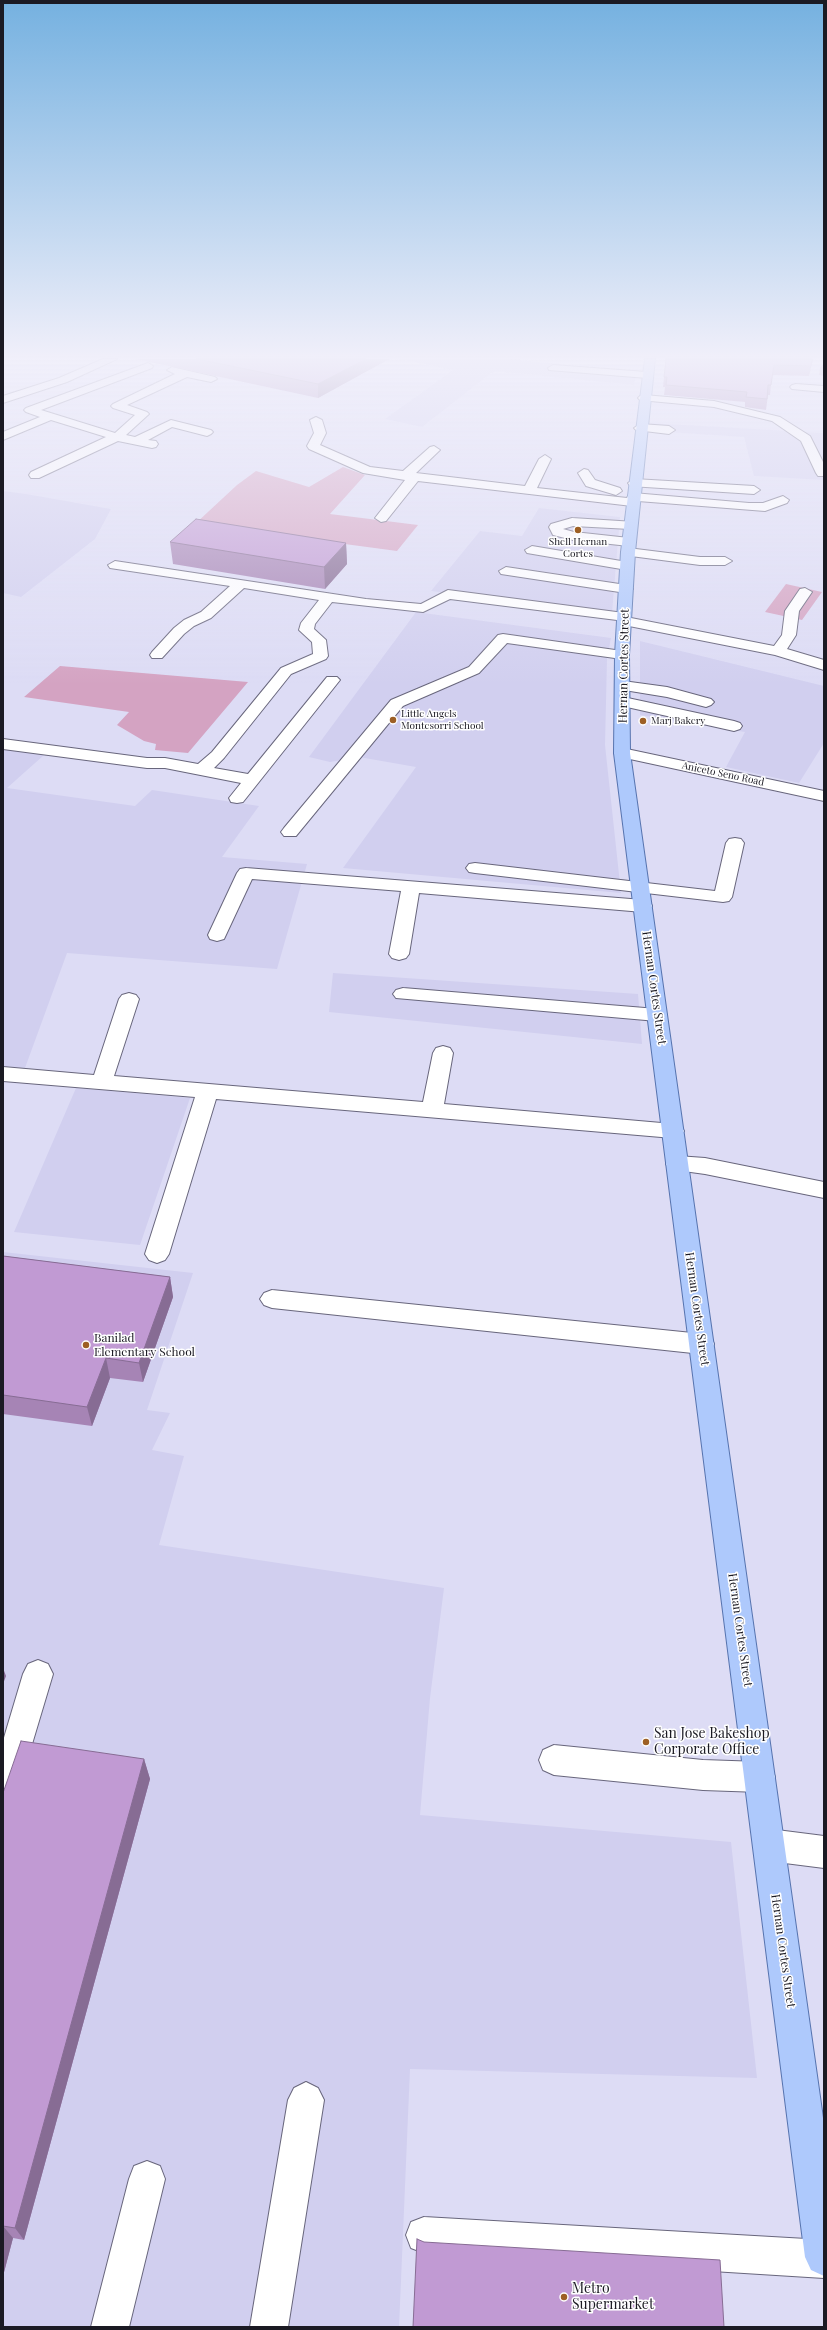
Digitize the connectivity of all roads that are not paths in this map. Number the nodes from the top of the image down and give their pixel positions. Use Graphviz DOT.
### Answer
graph roads {
  1 [pos="51,468"];
  2 [pos="362,468"];
  3 [pos="417,468"];
  4 [pos="541,468"];
  5 [pos="636,468"];
  6 [pos="820,468"];
  7 [pos="822,473"];
  8 [pos="584,474"];
  9 [pos="35,475"];
  10 [pos="409,476"];
  11 [pos="754,490"];
  12 [pos="529,491"];
  13 [pos="633,494"];
  14 [pos="784,500"];
  15 [pos="382,518"];
  16 [pos="630,525"];
  17 [pos="628,547"];
  18 [pos="532,550"];
  19 [pos="725,561"];
  20 [pos="115,565"];
  21 [pos="627,566"];
  22 [pos="506,571"];
  23 [pos="240,584"];
  24 [pos="626,589"];
  25 [pos="805,592"];
  26 [pos="329,597"];
  27 [pos="624,619"];
  28 [pos="778,651"];
  29 [pos="157,655"];
  30 [pos="622,656"];
  31 [pos="824,666"];
  32 [pos="332,680"];
  33 [pos="623,686"];
  34 [pos="623,702"];
  35 [pos="706,702"];
  36 [pos="734,726"];
  37 [pos="3,744"];
  38 [pos="622,753"];
  39 [pos="201,770"];
  40 [pos="252,780"];
  41 [pos="824,796"];
  42 [pos="237,798"];
  43 [pos="290,832"];
  44 [pos="735,843"];
  45 [pos="475,868"];
  46 [pos="411,886"];
  47 [pos="642,897"];
  48 [pos="217,935"];
  49 [pos="399,954"];
  50 [pos="403,994"];
  51 [pos="129,999"];
  52 [pos="657,1014"];
  53 [pos="444,1053"];
  54 [pos="3,1074"];
  55 [pos="102,1082"];
  56 [pos="208,1091"];
  57 [pos="432,1110"];
  58 [pos="673,1130"];
  59 [pos="677,1164"];
  60 [pos="824,1190"];
  61 [pos="157,1254"];
  62 [pos="272,1299"];
  63 [pos="702,1344"];
  64 [pos="38,1674"];
  65 [pos="554,1760"];
  66 [pos="760,1777"];
  67 [pos="3,1790"];
  68 [pos="769,1846"];
  69 [pos="824,1852"];
  70 [pos="306,2100"];
  71 [pos="147,2179"];
  72 [pos="424,2235"];
  73 [pos="824,2258"];
  74 [pos="110,2327"];
  75 [pos="269,2327"];
  1 -- 9 [label="street"];
  2 -- 10 [label="street"];
  3 -- 10 [label="street"];
  4 -- 12 [label="street"];
  5 -- 13 [label="main road, Hernan Cortes Street"];
  6 -- 7 [label="street"];
  8 -- 13 [label="street"];
  10 -- 12 [label="street"];
  10 -- 15 [label="street"];
  11 -- 13 [label="street"];
  12 -- 13 [label="street"];
  13 -- 14 [label="street"];
  13 -- 16 [label="main road, Hernan Cortes Street"];
  16 -- 17 [label="main road, Hernan Cortes Street"];
  16 -- 17 [label="street"];
  17 -- 19 [label="street"];
  17 -- 21 [label="main road, Hernan Cortes Street"];
  18 -- 21 [label="street"];
  20 -- 23 [label="street"];
  21 -- 24 [label="main road, Hernan Cortes Street"];
  22 -- 24 [label="street"];
  23 -- 26 [label="street"];
  23 -- 29 [label="street"];
  24 -- 27 [label="main road, Hernan Cortes Street"];
  25 -- 28 [label="street"];
  26 -- 27 [label="street"];
  26 -- 39 [label="street"];
  27 -- 28 [label="street"];
  27 -- 30 [label="main road, Hernan Cortes Street"];
  28 -- 31 [label="street"];
  30 -- 33 [label="main road, Hernan Cortes Street"];
  30 -- 43 [label="street"];
  32 -- 40 [label="street"];
  33 -- 34 [label="main road, Hernan Cortes Street"];
  33 -- 35 [label="street"];
  34 -- 36 [label="street"];
  34 -- 38 [label="main road, Hernan Cortes Street"];
  37 -- 39 [label="street"];
  38 -- 41 [label="street, Aniceto Seno Road"];
  38 -- 47 [label="main road, Hernan Cortes Street"];
  39 -- 40 [label="street"];
  40 -- 42 [label="street"];
  44 -- 47 [label="street"];
  45 -- 47 [label="street"];
  46 -- 47 [label="street"];
  46 -- 48 [label="street"];
  46 -- 49 [label="street"];
  47 -- 52 [label="main road, Hernan Cortes Street"];
  50 -- 52 [label="street"];
  51 -- 55 [label="street"];
  52 -- 58 [label="main road, Hernan Cortes Street"];
  53 -- 57 [label="street"];
  54 -- 55 [label="street"];
  55 -- 56 [label="street"];
  56 -- 57 [label="street"];
  56 -- 61 [label="street"];
  57 -- 58 [label="street"];
  58 -- 59 [label="main road, Hernan Cortes Street"];
  59 -- 60 [label="street"];
  59 -- 63 [label="main road, Hernan Cortes Street"];
  62 -- 63 [label="street"];
  63 -- 66 [label="main road, Hernan Cortes Street"];
  64 -- 67 [label="street"];
  65 -- 66 [label="street"];
  66 -- 68 [label="main road, Hernan Cortes Street"];
  68 -- 69 [label="street"];
  68 -- 73 [label="main road, Hernan Cortes Street"];
  70 -- 75 [label="street"];
  71 -- 74 [label="street"];
  72 -- 73 [label="street"];
}
